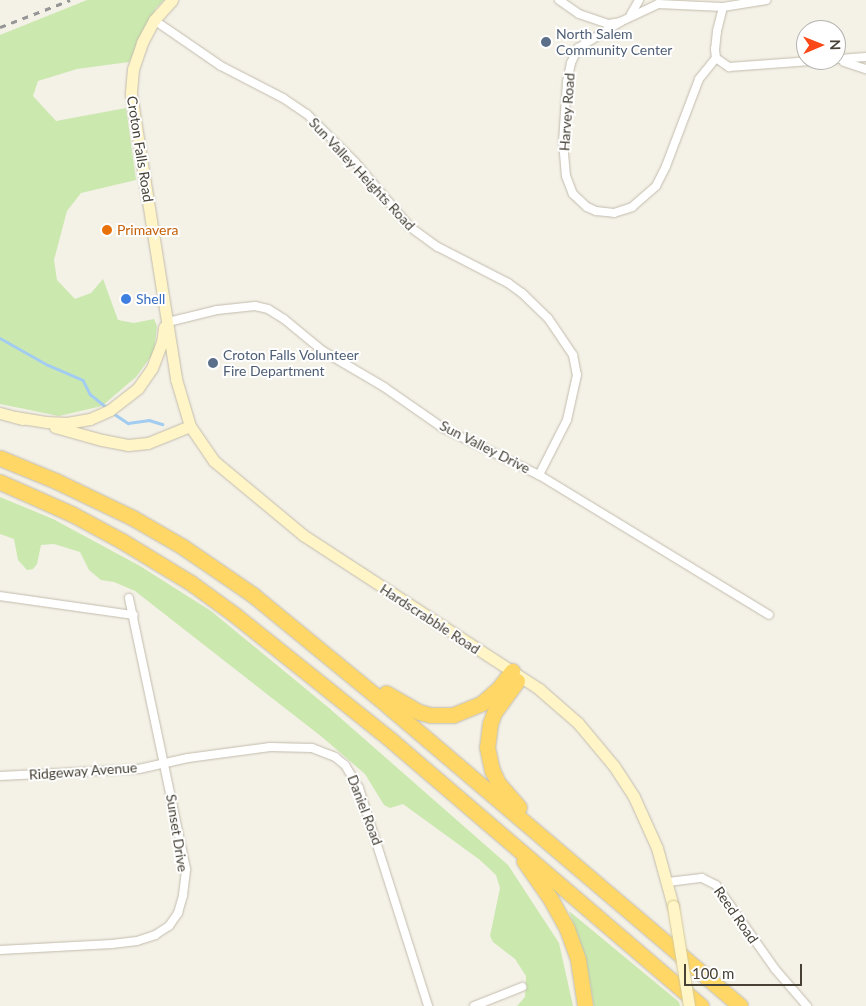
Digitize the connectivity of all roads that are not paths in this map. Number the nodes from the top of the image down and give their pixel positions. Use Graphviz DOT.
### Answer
graph roads {
  1 [pos="172,0"];
  2 [pos="558,0"];
  3 [pos="639,0"];
  4 [pos="661,0"];
  5 [pos="766,0"];
  6 [pos="674,3"];
  7 [pos="723,7"];
  8 [pos="628,17"];
  9 [pos="154,20"];
  10 [pos="620,22"];
  11 [pos="866,57"];
  12 [pos="716,58"];
  13 [pos="846,59"];
  14 [pos="796,63"];
  15 [pos="846,63"];
  16 [pos="866,69"];
  17 [pos="166,305"];
  18 [pos="168,322"];
  19 [pos="0,413"];
  20 [pos="15,417"];
  21 [pos="190,426"];
  22 [pos="0,458"];
  23 [pos="539,475"];
  24 [pos="0,482"];
  25 [pos="0,596"];
  26 [pos="129,598"];
  27 [pos="134,615"];
  28 [pos="769,615"];
  29 [pos="336,663"];
  30 [pos="516,674"];
  31 [pos="165,763"];
  32 [pos="0,776"];
  33 [pos="533,830"];
  34 [pos="514,846"];
  35 [pos="668,882"];
  36 [pos="0,950"];
  37 [pos="522,987"];
  38 [pos="428,1006"];
  39 [pos="474,1006"];
  40 [pos="585,1006"];
  41 [pos="690,1006"];
  42 [pos="701,1006"];
  43 [pos="740,1006"];
  44 [pos="807,1006"];
  1 -- 9 [label="main road, Croton Falls Road"];
  2 -- 10 [label="street"];
  3 -- 8 [label="street"];
  4 -- 6 [label="street"];
  5 -- 7 [label="street"];
  6 -- 7 [label="street"];
  6 -- 8 [label="street, Harvey Road"];
  7 -- 12 [label="street"];
  8 -- 10 [label="street, Harvey Road"];
  9 -- 17 [label="main road, Croton Falls Road"];
  9 -- 23 [label="street, Sun Valley Heights Road"];
  10 -- 12 [label="street, Harvey Road"];
  11 -- 13 [label="street"];
  12 -- 14 [label="street"];
  15 -- 16 [label="street"];
  17 -- 18 [label="main road, Croton Falls Road"];
  17 -- 20 [label="main road"];
  18 -- 21 [label="main road, Croton Falls Road"];
  18 -- 23 [label="street, Sun Valley Drive"];
  19 -- 20 [label="main road"];
  20 -- 21 [label="main road"];
  21 -- 30 [label="main road, Hardscrabble Road"];
  22 -- 29 [label="highway"];
  23 -- 28 [label="street, Sun Valley Drive"];
  24 -- 34 [label="highway"];
  25 -- 27 [label="street"];
  26 -- 27 [label="street, Sunset Drive"];
  27 -- 31 [label="street, Sunset Drive"];
  29 -- 30 [label="highway"];
  29 -- 33 [label="highway"];
  30 -- 33 [label="highway"];
  30 -- 35 [label="main road, Hardscrabble Road"];
  31 -- 32 [label="street, Ridgeway Avenue"];
  31 -- 36 [label="street, Sunset Drive"];
  31 -- 38 [label="street, Daniel Road"];
  33 -- 43 [label="highway"];
  34 -- 40 [label="highway"];
  34 -- 42 [label="highway"];
  35 -- 41 [label="main road, Hardscrabble Road, bridge"];
  35 -- 44 [label="street, Reed Road"];
  37 -- 39 [label="street"];
}
